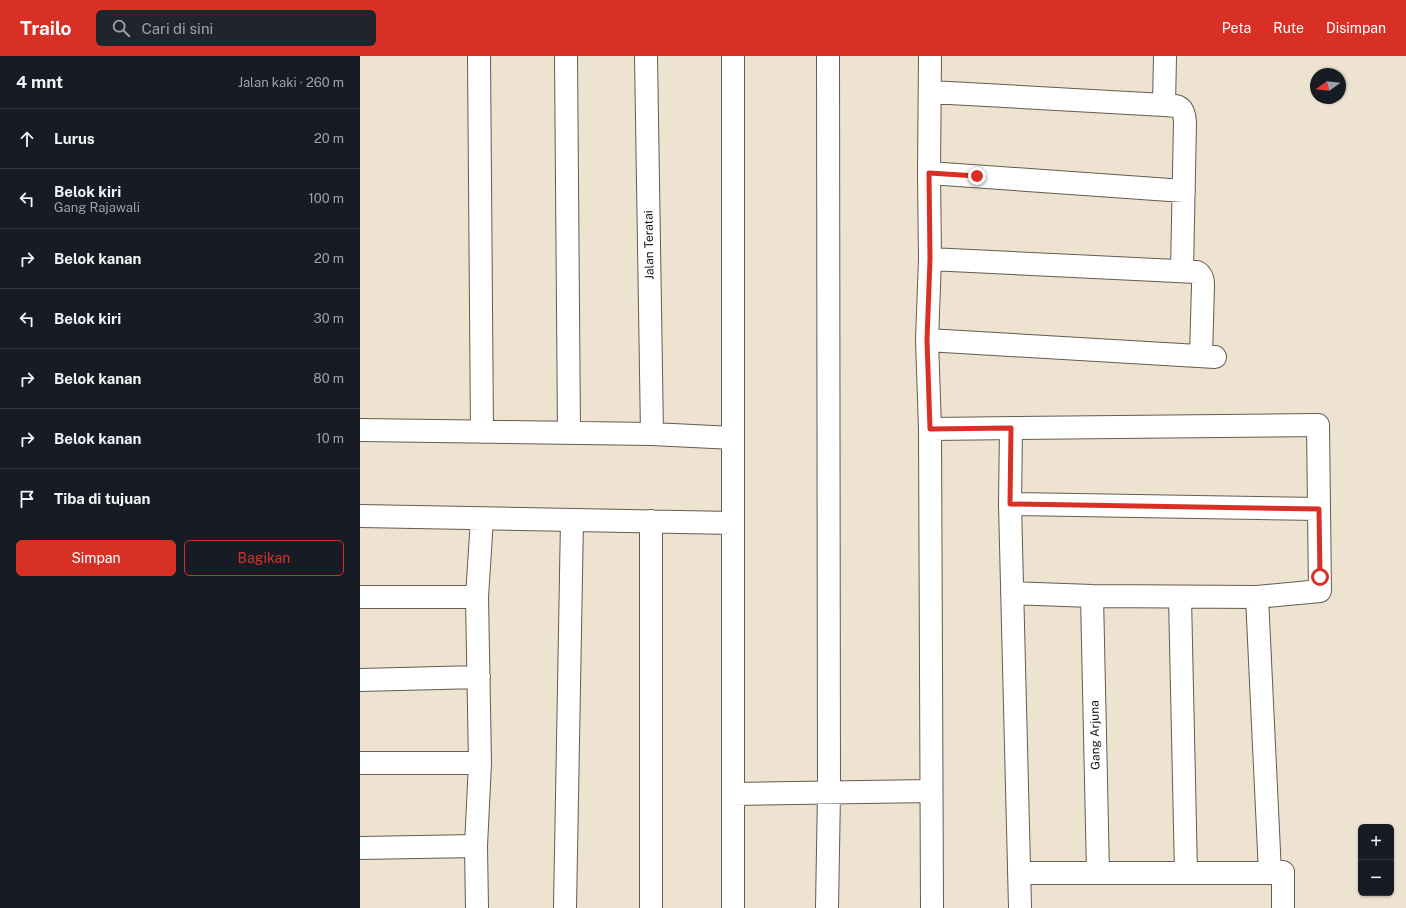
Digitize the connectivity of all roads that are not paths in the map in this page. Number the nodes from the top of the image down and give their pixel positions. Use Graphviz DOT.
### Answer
graph roads {
  1 [pos="479,56"];
  2 [pos="566,56"];
  3 [pos="646,56"];
  4 [pos="733,56"];
  5 [pos="828,56"];
  6 [pos="930,56"];
  7 [pos="1165,56"];
  8 [pos="931,92"];
  9 [pos="1164,105"];
  10 [pos="929,173"];
  11 [pos="1184,190"];
  12 [pos="930,259"];
  13 [pos="1182,271"];
  14 [pos="927,340"];
  15 [pos="1011,428"];
  16 [pos="930,429"];
  17 [pos="360,430"];
  18 [pos="482,432"];
  19 [pos="569,433"];
  20 [pos="652,434"];
  21 [pos="733,438"];
  22 [pos="1010,504"];
  23 [pos="1319,509"];
  24 [pos="360,516"];
  25 [pos="482,519"];
  26 [pos="572,520"];
  27 [pos="651,522"];
  28 [pos="733,523"];
  29 [pos="1012,593"];
  30 [pos="1092,596"];
  31 [pos="360,597"];
  32 [pos="477,597"];
  33 [pos="1180,597"];
  34 [pos="1257,597"];
  35 [pos="479,677"];
  36 [pos="360,680"];
  37 [pos="360,763"];
  38 [pos="480,763"];
  39 [pos="931,791"];
  40 [pos="829,792"];
  41 [pos="733,794"];
  42 [pos="476,846"];
  43 [pos="360,848"];
  44 [pos="1020,873"];
  45 [pos="1098,873"];
  46 [pos="1186,873"];
  47 [pos="1270,873"];
  48 [pos="476,908"];
  49 [pos="565,908"];
  50 [pos="651,908"];
  51 [pos="733,908"];
  52 [pos="827,908"];
  53 [pos="932,908"];
  54 [pos="1020,908"];
  55 [pos="1283,908"];
  1 -- 18 [label="street"];
  2 -- 19 [label="street"];
  3 -- 20 [label="street, Jalan Teratai"];
  4 -- 21 [label="street"];
  5 -- 40 [label="street"];
  6 -- 8 [label="street"];
  7 -- 9 [label="street"];
  8 -- 9 [label="street"];
  8 -- 10 [label="street"];
  9 -- 11 [label="street"];
  10 -- 11 [label="street"];
  10 -- 12 [label="street"];
  11 -- 13 [label="street"];
  12 -- 13 [label="street"];
  12 -- 14 [label="street"];
  13 -- 14 [label="street"];
  14 -- 16 [label="street"];
  15 -- 16 [label="street"];
  15 -- 22 [label="street"];
  15 -- 23 [label="street"];
  16 -- 39 [label="street"];
  17 -- 18 [label="street"];
  18 -- 19 [label="street"];
  19 -- 20 [label="street"];
  20 -- 21 [label="street"];
  21 -- 28 [label="street"];
  22 -- 23 [label="street"];
  22 -- 29 [label="street"];
  23 -- 34 [label="street"];
  24 -- 25 [label="street"];
  25 -- 26 [label="street"];
  25 -- 32 [label="street"];
  26 -- 27 [label="street"];
  26 -- 49 [label="street"];
  27 -- 28 [label="street"];
  27 -- 50 [label="street"];
  28 -- 41 [label="street"];
  29 -- 30 [label="street"];
  29 -- 44 [label="street"];
  30 -- 33 [label="street"];
  30 -- 45 [label="street, Gang Arjuna"];
  31 -- 32 [label="street"];
  32 -- 35 [label="street"];
  33 -- 34 [label="street"];
  33 -- 46 [label="street"];
  34 -- 47 [label="street"];
  35 -- 36 [label="street"];
  35 -- 38 [label="street"];
  37 -- 38 [label="street"];
  38 -- 42 [label="street"];
  39 -- 40 [label="street"];
  39 -- 53 [label="street"];
  40 -- 41 [label="street"];
  40 -- 52 [label="street"];
  41 -- 51 [label="street"];
  42 -- 43 [label="street"];
  42 -- 48 [label="street"];
  44 -- 45 [label="street"];
  44 -- 54 [label="street"];
  45 -- 46 [label="street"];
  46 -- 47 [label="street"];
  47 -- 55 [label="street"];
}
